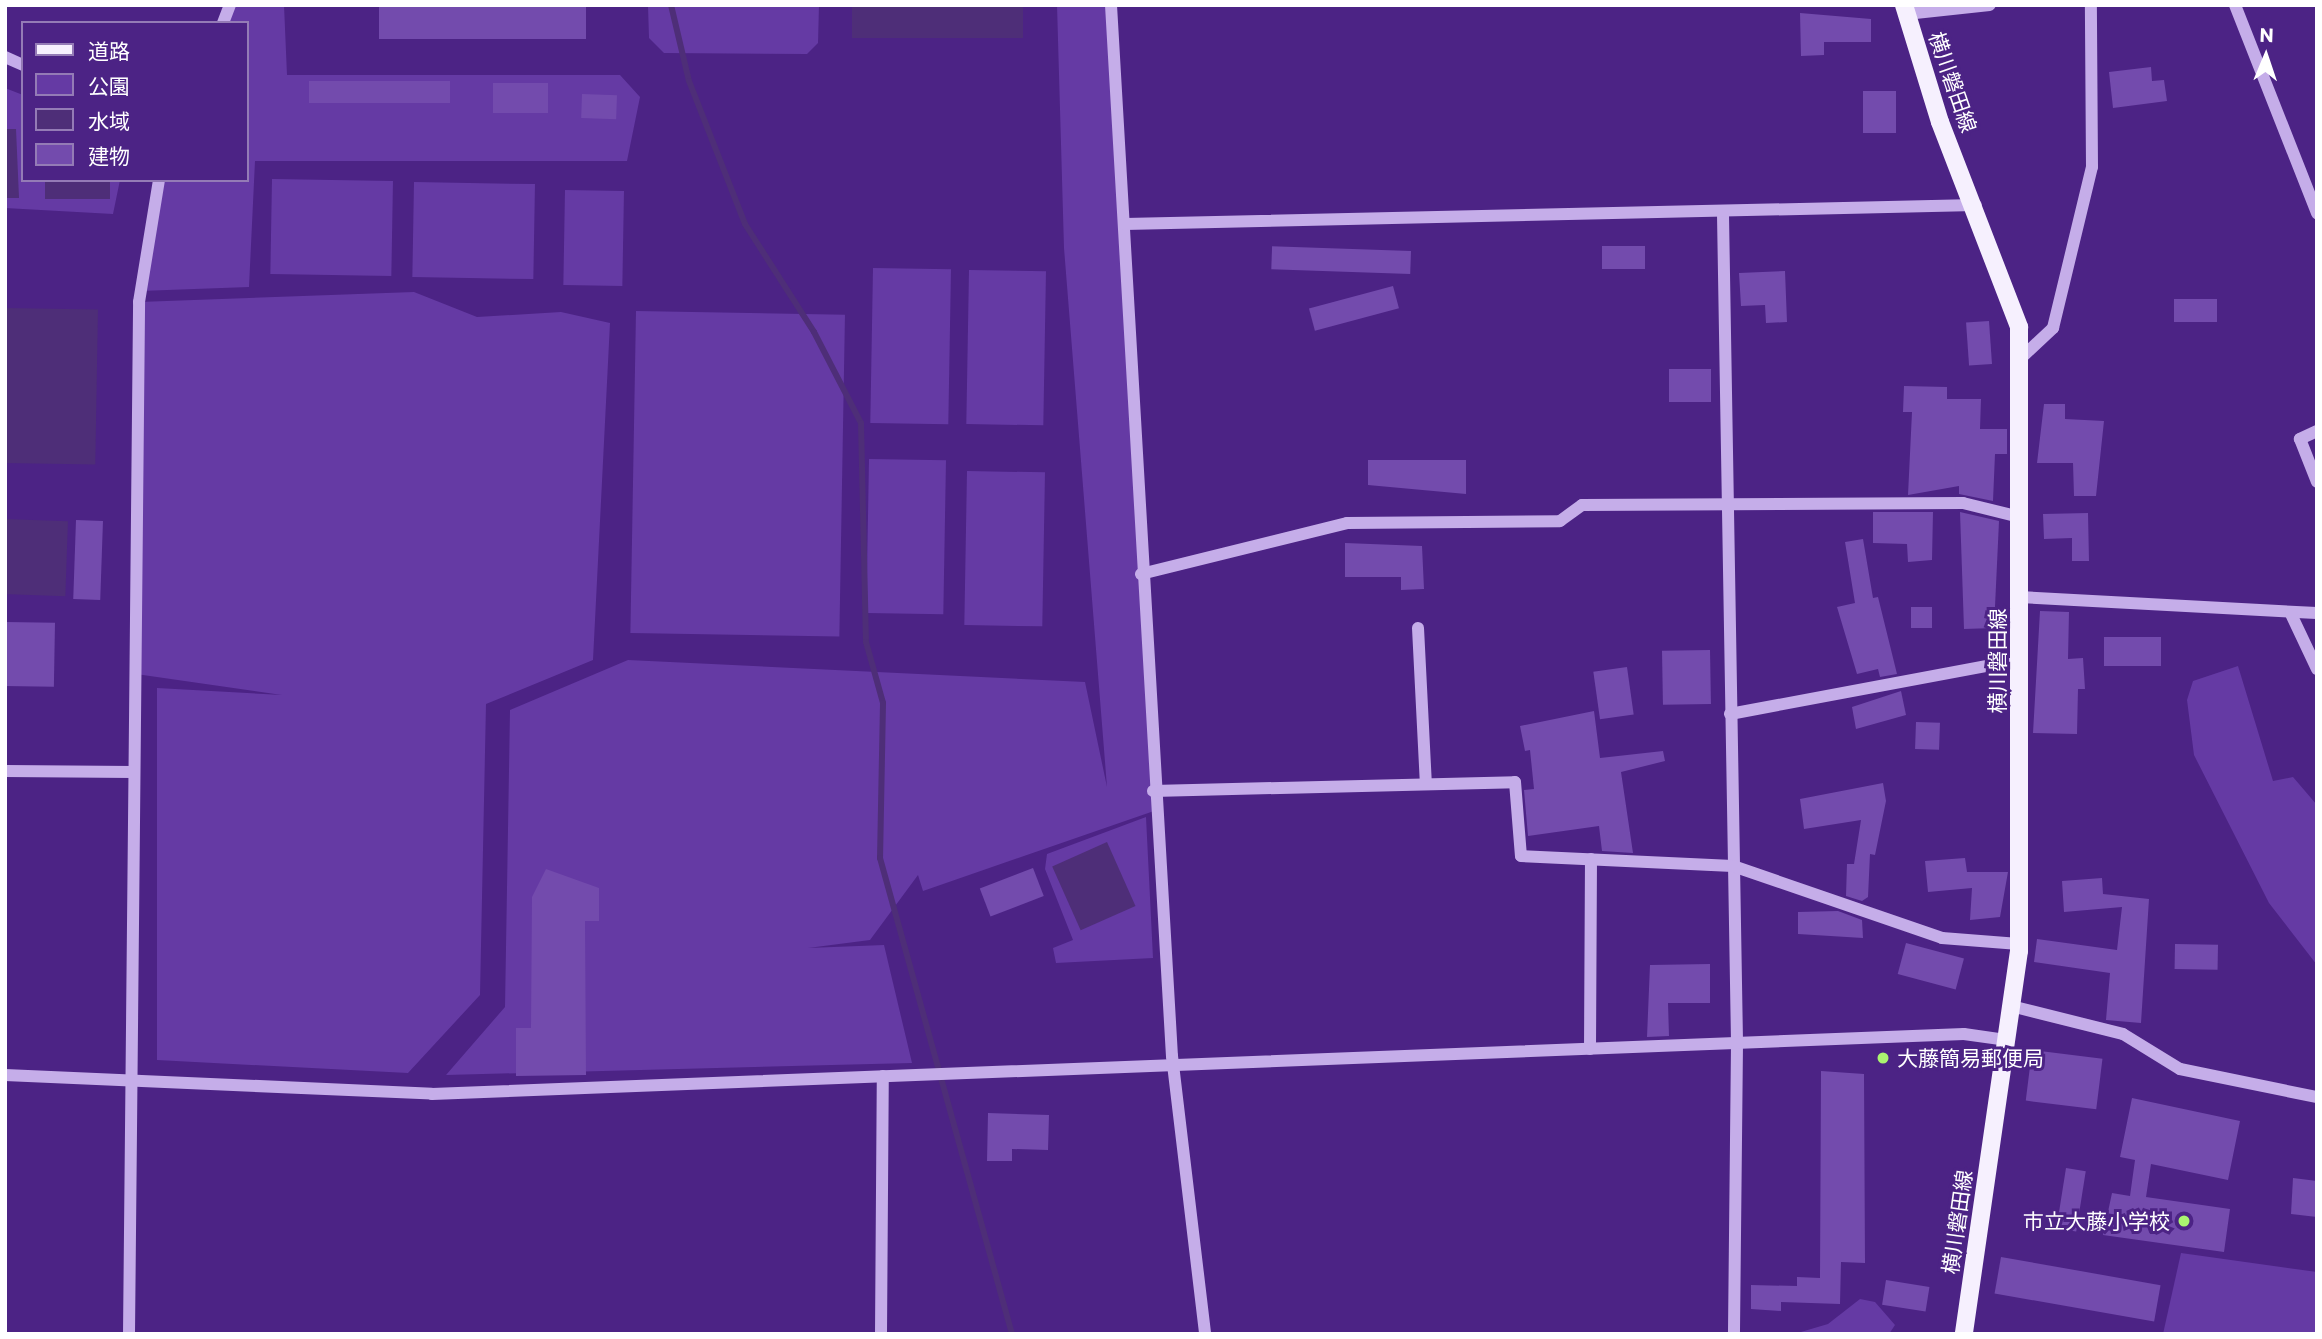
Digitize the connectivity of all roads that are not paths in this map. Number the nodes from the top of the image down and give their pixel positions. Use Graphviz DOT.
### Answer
graph roads {
  1 [pos="230,5"];
  2 [pos="1111,5"];
  3 [pos="1990,5"];
  4 [pos="2091,5"];
  5 [pos="2235,5"];
  6 [pos="1905,9"];
  7 [pos="223,21"];
  8 [pos="5,57"];
  9 [pos="21,64"];
  10 [pos="159,182"];
  11 [pos="1976,205"];
  12 [pos="2317,213"];
  13 [pos="1723,215"];
  14 [pos="1125,224"];
  15 [pos="2019,360"];
  16 [pos="2317,431"];
  17 [pos="2317,482"];
  18 [pos="1727,503"];
  19 [pos="2020,517"];
  20 [pos="1141,574"];
  21 [pos="2020,597"];
  22 [pos="2317,613"];
  23 [pos="2291,614"];
  24 [pos="1419,628"];
  25 [pos="2019,660"];
  26 [pos="2317,669"];
  27 [pos="1730,714"];
  28 [pos="5,771"];
  29 [pos="134,772"];
  30 [pos="1426,784"];
  31 [pos="1153,791"];
  32 [pos="1591,859"];
  33 [pos="1733,866"];
  34 [pos="2019,944"];
  35 [pos="2011,1006"];
  36 [pos="2006,1040"];
  37 [pos="1737,1044"];
  38 [pos="1590,1049"];
  39 [pos="1172,1065"];
  40 [pos="5,1075"];
  41 [pos="883,1076"];
  42 [pos="131,1086"];
  43 [pos="2317,1097"];
  44 [pos="129,1334"];
  45 [pos="881,1334"];
  46 [pos="1205,1334"];
  47 [pos="1734,1334"];
  48 [pos="1964,1334"];
  1 -- 7 [label="street"];
  2 -- 14 [label="street"];
  3 -- 6 [label="street"];
  4 -- 15 [label="street"];
  5 -- 12 [label="street"];
  6 -- 11 [label="main road, 横川磐田線"];
  8 -- 9 [label="street"];
  10 -- 29 [label="street"];
  11 -- 13 [label="street"];
  11 -- 15 [label="main road, 横川磐田線"];
  13 -- 14 [label="street"];
  13 -- 18 [label="street"];
  14 -- 20 [label="street"];
  15 -- 19 [label="main road, 横川磐田線"];
  16 -- 17 [label="street"];
  18 -- 19 [label="street"];
  18 -- 20 [label="street"];
  18 -- 27 [label="street"];
  19 -- 21 [label="main road, 横川磐田線"];
  20 -- 31 [label="street"];
  21 -- 23 [label="street"];
  21 -- 25 [label="main road, 横川磐田線"];
  22 -- 23 [label="street"];
  23 -- 26 [label="street"];
  24 -- 30 [label="street"];
  25 -- 27 [label="street"];
  25 -- 34 [label="main road, 横川磐田線"];
  27 -- 33 [label="street"];
  28 -- 29 [label="street"];
  29 -- 42 [label="street"];
  30 -- 31 [label="street"];
  30 -- 32 [label="street"];
  31 -- 39 [label="street"];
  32 -- 33 [label="street"];
  32 -- 38 [label="street"];
  33 -- 34 [label="street"];
  33 -- 37 [label="street"];
  34 -- 35 [label="main road, 横川磐田線"];
  35 -- 36 [label="main road, 横川磐田線"];
  35 -- 43 [label="street"];
  36 -- 37 [label="street"];
  36 -- 48 [label="main road, 横川磐田線"];
  37 -- 38 [label="street"];
  37 -- 47 [label="street"];
  38 -- 39 [label="street"];
  39 -- 41 [label="street"];
  39 -- 46 [label="street"];
  40 -- 42 [label="street"];
  41 -- 42 [label="street"];
  41 -- 45 [label="street"];
  42 -- 44 [label="street"];
}
